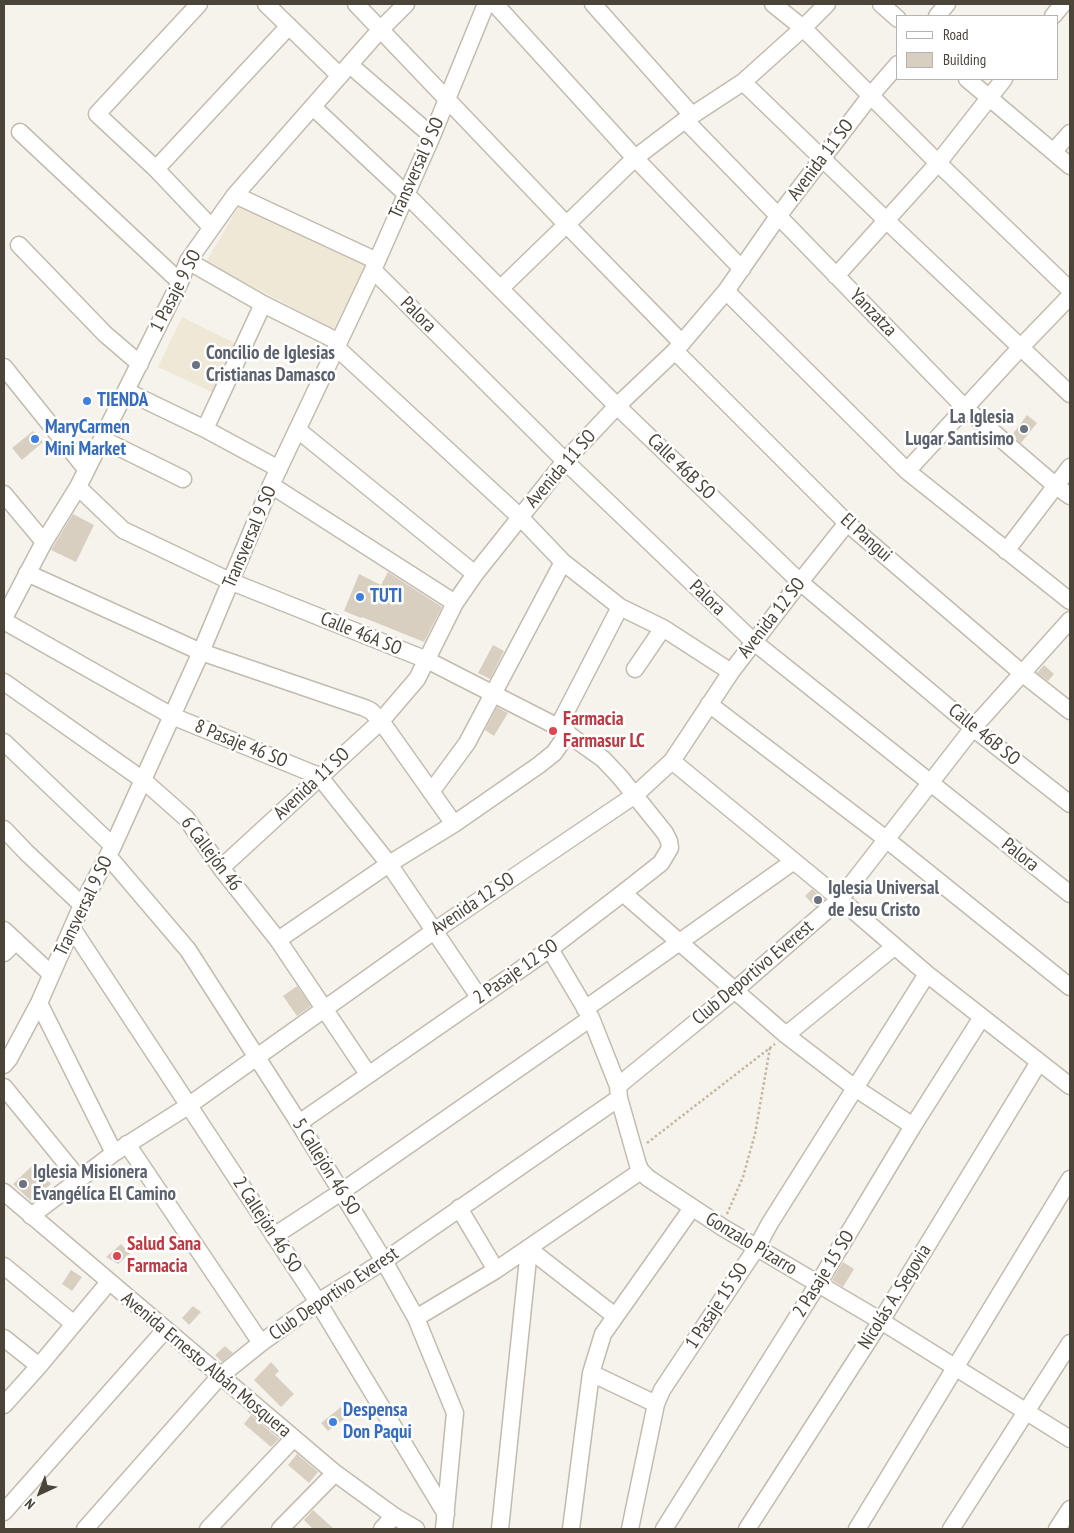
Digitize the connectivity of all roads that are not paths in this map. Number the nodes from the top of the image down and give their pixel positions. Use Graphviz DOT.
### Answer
graph roads {
  1 [pos="199,4"];
  2 [pos="266,4"];
  3 [pos="356,4"];
  4 [pos="406,4"];
  5 [pos="486,4"];
  6 [pos="495,4"];
  7 [pos="593,4"];
  8 [pos="774,4"];
  9 [pos="827,4"];
  10 [pos="881,4"];
  11 [pos="947,4"];
  12 [pos="1063,4"];
  13 [pos="938,15"];
  14 [pos="1054,15"];
  15 [pos="896,16"];
  16 [pos="289,26"];
  17 [pos="803,28"];
  18 [pos="380,30"];
  19 [pos="896,66"];
  20 [pos="345,70"];
  21 [pos="968,80"];
  22 [pos="1003,80"];
  23 [pos="743,82"];
  24 [pos="871,95"];
  25 [pos="989,98"];
  26 [pos="447,100"];
  27 [pos="313,107"];
  28 [pos="688,118"];
  29 [pos="20,132"];
  30 [pos="1070,133"];
  31 [pos="432,136"];
  32 [pos="1054,151"];
  33 [pos="635,158"];
  34 [pos="822,158"];
  35 [pos="938,163"];
  36 [pos="1070,166"];
  37 [pos="156,168"];
  38 [pos="406,194"];
  39 [pos="235,195"];
  40 [pos="779,215"];
  41 [pos="886,221"];
  42 [pos="566,224"];
  43 [pos="211,227"];
  44 [pos="19,245"];
  45 [pos="188,261"];
  46 [pos="375,265"];
  47 [pos="742,269"];
  48 [pos="836,276"];
  49 [pos="180,282"];
  50 [pos="501,288"];
  51 [pos="1070,290"];
  52 [pos="726,292"];
  53 [pos="1070,296"];
  54 [pos="263,304"];
  55 [pos="338,345"];
  56 [pos="678,347"];
  57 [pos="1021,347"];
  58 [pos="140,364"];
  59 [pos="4,367"];
  60 [pos="126,391"];
  61 [pos="1070,394"];
  62 [pos="617,406"];
  63 [pos="965,408"];
  64 [pos="205,429"];
  65 [pos="298,430"];
  66 [pos="102,439"];
  67 [pos="564,461"];
  68 [pos="1070,468"];
  69 [pos="86,469"];
  70 [pos="279,469"];
  71 [pos="907,471"];
  72 [pos="183,479"];
  73 [pos="272,485"];
  74 [pos="1056,486"];
  75 [pos="78,487"];
  76 [pos="4,494"];
  77 [pos="1070,496"];
  78 [pos="520,517"];
  79 [pos="848,524"];
  80 [pos="44,542"];
  81 [pos="1006,551"];
  82 [pos="563,562"];
  83 [pos="27,573"];
  84 [pos="475,574"];
  85 [pos="232,582"];
  86 [pos="800,582"];
  87 [pos="1070,601"];
  88 [pos="455,603"];
  89 [pos="620,608"];
  90 [pos="5,611"];
  91 [pos="1070,620"];
  92 [pos="663,628"];
  93 [pos="754,642"];
  94 [pos="201,652"];
  95 [pos="427,660"];
  96 [pos="635,669"];
  97 [pos="731,672"];
  98 [pos="1023,674"];
  99 [pos="4,682"];
  100 [pos="493,692"];
  101 [pos="709,704"];
  102 [pos="1070,711"];
  103 [pos="172,716"];
  104 [pos="381,721"];
  105 [pos="973,728"];
  106 [pos="563,730"];
  107 [pos="4,742"];
  108 [pos="672,760"];
  109 [pos="319,776"];
  110 [pos="143,780"];
  111 [pos="930,784"];
  112 [pos="432,792"];
  113 [pos="635,795"];
  114 [pos="1070,804"];
  115 [pos="454,824"];
  116 [pos="4,829"];
  117 [pos="886,839"];
  118 [pos="111,851"];
  119 [pos="794,861"];
  120 [pos="389,864"];
  121 [pos="221,868"];
  122 [pos="623,894"];
  123 [pos="1070,894"];
  124 [pos="840,899"];
  125 [pos="82,905"];
  126 [pos="72,928"];
  127 [pos="4,930"];
  128 [pos="434,931"];
  129 [pos="278,940"];
  130 [pos="678,942"];
  131 [pos="10,947"];
  132 [pos="894,947"];
  133 [pos="550,949"];
  134 [pos="51,974"];
  135 [pos="927,974"];
  136 [pos="1070,987"];
  137 [pos="734,991"];
  138 [pos="479,997"];
  139 [pos="39,1003"];
  140 [pos="325,1008"];
  141 [pos="588,1014"];
  142 [pos="982,1017"];
  143 [pos="786,1035"];
  144 [pos="255,1057"];
  145 [pos="5,1060"];
  146 [pos="1039,1062"];
  147 [pos="368,1074"];
  148 [pos="1070,1086"];
  149 [pos="4,1087"];
  150 [pos="855,1088"];
  151 [pos="618,1092"];
  152 [pos="188,1106"];
  153 [pos="299,1123"];
  154 [pos="914,1126"];
  155 [pos="120,1148"];
  156 [pos="641,1171"];
  157 [pos="79,1179"];
  158 [pos="1070,1179"];
  159 [pos="341,1192"];
  160 [pos="6,1200"];
  161 [pos="459,1208"];
  162 [pos="692,1208"];
  163 [pos="31,1216"];
  164 [pos="274,1236"];
  165 [pos="757,1247"];
  166 [pos="528,1249"];
  167 [pos="384,1261"];
  168 [pos="4,1266"];
  169 [pos="496,1270"];
  170 [pos="109,1282"];
  171 [pos="818,1284"];
  172 [pos="318,1302"];
  173 [pos="615,1316"];
  174 [pos="416,1318"];
  175 [pos="881,1321"];
  176 [pos="74,1324"];
  177 [pos="165,1330"];
  178 [pos="4,1338"];
  179 [pos="262,1343"];
  180 [pos="1070,1343"];
  181 [pos="38,1366"];
  182 [pos="956,1368"];
  183 [pos="591,1373"];
  184 [pos="220,1376"];
  185 [pos="656,1404"];
  186 [pos="4,1405"];
  187 [pos="1025,1412"];
  188 [pos="293,1439"];
  189 [pos="1070,1439"];
  190 [pos="335,1473"];
  191 [pos="1070,1509"];
  192 [pos="4,1512"];
  193 [pos="394,1516"];
  194 [pos="445,1522"];
  195 [pos="85,1529"];
  196 [pos="208,1529"];
  197 [pos="280,1529"];
  198 [pos="382,1529"];
  199 [pos="416,1529"];
  200 [pos="500,1529"];
  201 [pos="570,1529"];
  202 [pos="630,1529"];
  203 [pos="664,1529"];
  204 [pos="747,1529"];
  205 [pos="857,1529"];
  206 [pos="951,1529"];
  207 [pos="1057,1529"];
  1 -- 37 [label="street"];
  2 -- 16 [label="street"];
  3 -- 18 [label="street, El Pangui"];
  4 -- 18 [label="street, 1 Pasaje 9 SO"];
  5 -- 26 [label="street, Transversal 9 SO"];
  6 -- 33 [label="street"];
  7 -- 28 [label="street, Yanzatza"];
  8 -- 17 [label="street"];
  9 -- 17 [label="street"];
  10 -- 15 [label="street"];
  11 -- 13 [label="street"];
  12 -- 14 [label="street"];
  16 -- 20 [label="street"];
  16 -- 37 [label="street"];
  17 -- 23 [label="street"];
  17 -- 24 [label="street"];
  18 -- 20 [label="street, 1 Pasaje 9 SO"];
  18 -- 26 [label="street, El Pangui"];
  19 -- 24 [label="street, Avenida 11 SO"];
  20 -- 27 [label="street, 1 Pasaje 9 SO"];
  20 -- 31 [label="street"];
  21 -- 25 [label="street"];
  22 -- 25 [label="street"];
  23 -- 28 [label="street"];
  23 -- 34 [label="street"];
  24 -- 34 [label="street, Avenida 11 SO"];
  24 -- 35 [label="street"];
  25 -- 32 [label="street"];
  25 -- 35 [label="street"];
  26 -- 31 [label="street, Transversal 9 SO"];
  26 -- 42 [label="street, El Pangui"];
  27 -- 38 [label="street, Calle 46B SO"];
  27 -- 39 [label="street, 1 Pasaje 9 SO"];
  28 -- 33 [label="street"];
  28 -- 40 [label="street, Yanzatza"];
  29 -- 49 [label="street"];
  30 -- 32 [label="street"];
  31 -- 38 [label="street, Transversal 9 SO"];
  32 -- 36 [label="street"];
  33 -- 42 [label="street"];
  33 -- 47 [label="street"];
  34 -- 40 [label="street, Avenida 11 SO"];
  34 -- 41 [label="street"];
  35 -- 41 [label="street"];
  35 -- 51 [label="street"];
  37 -- 43 [label="street"];
  38 -- 46 [label="street, Transversal 9 SO"];
  38 -- 50 [label="street, Calle 46B SO"];
  39 -- 43 [label="street, 1 Pasaje 9 SO"];
  39 -- 46 [label="street, Palora"];
  40 -- 47 [label="street, Avenida 11 SO"];
  40 -- 48 [label="street, Yanzatza"];
  41 -- 48 [label="street"];
  41 -- 57 [label="street"];
  42 -- 50 [label="street"];
  42 -- 56 [label="street, El Pangui"];
  43 -- 45 [label="street, 1 Pasaje 9 SO"];
  44 -- 58 [label="street"];
  45 -- 49 [label="street, 1 Pasaje 9 SO"];
  45 -- 54 [label="street"];
  46 -- 55 [label="street, Transversal 9 SO"];
  46 -- 67 [label="street, Palora"];
  47 -- 52 [label="street, Avenida 11 SO"];
  48 -- 63 [label="street, Yanzatza"];
  49 -- 58 [label="street, 1 Pasaje 9 SO"];
  50 -- 62 [label="street, Calle 46B SO"];
  52 -- 56 [label="street, Avenida 11 SO"];
  52 -- 71 [label="street"];
  53 -- 57 [label="street"];
  54 -- 55 [label="street"];
  54 -- 64 [label="street"];
  55 -- 65 [label="street, Transversal 9 SO"];
  55 -- 78 [label="street"];
  56 -- 62 [label="street, Avenida 11 SO"];
  56 -- 79 [label="street, El Pangui"];
  57 -- 61 [label="street"];
  57 -- 63 [label="street"];
  58 -- 60 [label="street, 1 Pasaje 9 SO"];
  59 -- 69 [label="street"];
  60 -- 64 [label="street"];
  60 -- 66 [label="street, 1 Pasaje 9 SO"];
  62 -- 67 [label="street, Avenida 11 SO"];
  62 -- 86 [label="street, Calle 46B SO"];
  63 -- 71 [label="street"];
  63 -- 74 [label="street, Yanzatza"];
  64 -- 70 [label="street"];
  65 -- 70 [label="street, Transversal 9 SO"];
  65 -- 84 [label="street"];
  66 -- 69 [label="street, 1 Pasaje 9 SO"];
  66 -- 72 [label="street"];
  67 -- 78 [label="street, Avenida 11 SO"];
  67 -- 93 [label="street, Palora"];
  68 -- 74 [label="street"];
  69 -- 75 [label="street, 1 Pasaje 9 SO"];
  70 -- 73 [label="street, Transversal 9 SO"];
  71 -- 81 [label="street"];
  73 -- 85 [label="street, Transversal 9 SO"];
  73 -- 88 [label="street"];
  74 -- 77 [label="street, Yanzatza"];
  74 -- 81 [label="street"];
  75 -- 80 [label="street, 1 Pasaje 9 SO"];
  75 -- 85 [label="street, Calle 46A SO"];
  76 -- 80 [label="street"];
  78 -- 82 [label="street"];
  78 -- 84 [label="street, Avenida 11 SO"];
  79 -- 86 [label="street, Avenida 12 SO"];
  79 -- 98 [label="street, El Pangui"];
  80 -- 83 [label="street, 1 Pasaje 9 SO"];
  81 -- 87 [label="street"];
  82 -- 89 [label="street"];
  82 -- 100 [label="street"];
  83 -- 90 [label="street, 1 Pasaje 9 SO"];
  83 -- 94 [label="street"];
  84 -- 88 [label="street, Avenida 11 SO"];
  85 -- 94 [label="street, Transversal 9 SO"];
  85 -- 95 [label="street, Calle 46A SO"];
  86 -- 93 [label="street, Avenida 12 SO"];
  86 -- 105 [label="street, Calle 46B SO"];
  88 -- 95 [label="street, Avenida 11 SO"];
  89 -- 92 [label="street"];
  89 -- 106 [label="street"];
  90 -- 103 [label="street, 8 Pasaje 46 SO"];
  91 -- 98 [label="street, Club Deportivo Everest"];
  92 -- 96 [label="street"];
  92 -- 97 [label="street"];
  93 -- 97 [label="street, Avenida 12 SO"];
  93 -- 111 [label="street, Palora"];
  94 -- 103 [label="street, Transversal 9 SO"];
  94 -- 104 [label="street"];
  95 -- 100 [label="street, Calle 46A SO"];
  95 -- 104 [label="street, Avenida 11 SO"];
  97 -- 101 [label="street, Avenida 12 SO"];
  98 -- 102 [label="street, El Pangui"];
  98 -- 105 [label="street, Club Deportivo Everest"];
  99 -- 110 [label="street, 6 Callejón 46"];
  100 -- 106 [label="street, Calle 46A SO"];
  100 -- 112 [label="street"];
  101 -- 108 [label="street, Avenida 12 SO"];
  101 -- 117 [label="street"];
  103 -- 109 [label="street, 8 Pasaje 46 SO"];
  103 -- 110 [label="street, Transversal 9 SO"];
  104 -- 109 [label="street, Avenida 11 SO"];
  104 -- 112 [label="street"];
  105 -- 111 [label="street, Club Deportivo Everest"];
  105 -- 114 [label="street, Calle 46B SO"];
  106 -- 113 [label="street, Calle 46A SO"];
  106 -- 115 [label="street"];
  107 -- 118 [label="street, 5 Callejón 46 SO"];
  108 -- 113 [label="street, Avenida 12 SO"];
  108 -- 119 [label="street"];
  109 -- 120 [label="street, 8 Pasaje 46 SO"];
  109 -- 121 [label="street, Avenida 11 SO"];
  110 -- 118 [label="street, Transversal 9 SO"];
  110 -- 121 [label="street, 6 Callejón 46"];
  111 -- 117 [label="street, Club Deportivo Everest"];
  111 -- 123 [label="street, Palora"];
  112 -- 115 [label="street"];
  113 -- 122 [label="street, 2 Pasaje 12 SO"];
  113 -- 128 [label="street, Avenida 12 SO"];
  115 -- 120 [label="street"];
  116 -- 125 [label="street"];
  117 -- 124 [label="street, Club Deportivo Everest"];
  117 -- 136 [label="street"];
  118 -- 125 [label="street, Transversal 9 SO"];
  118 -- 144 [label="street, 5 Callejón 46 SO"];
  119 -- 124 [label="street"];
  119 -- 130 [label="street"];
  120 -- 128 [label="street, 8 Pasaje 46 SO"];
  120 -- 129 [label="street"];
  121 -- 129 [label="street, 6 Callejón 46"];
  122 -- 130 [label="street"];
  122 -- 133 [label="street, 2 Pasaje 12 SO"];
  124 -- 132 [label="street"];
  124 -- 137 [label="street, Club Deportivo Everest"];
  125 -- 126 [label="street, Transversal 9 SO"];
  126 -- 134 [label="street, Transversal 9 SO"];
  126 -- 152 [label="street, 2 Callejón 46 SO"];
  127 -- 131 [label="street"];
  128 -- 138 [label="street, 8 Pasaje 46 SO"];
  128 -- 140 [label="street, Avenida 12 SO"];
  129 -- 140 [label="street, 6 Callejón 46"];
  130 -- 137 [label="street"];
  130 -- 141 [label="street"];
  131 -- 134 [label="street"];
  132 -- 135 [label="street"];
  132 -- 143 [label="street"];
  133 -- 138 [label="street, 2 Pasaje 12 SO"];
  133 -- 141 [label="street"];
  134 -- 139 [label="street, Transversal 9 SO"];
  135 -- 142 [label="street"];
  135 -- 150 [label="street, 1 Pasaje 15 SO"];
  137 -- 143 [label="street"];
  137 -- 151 [label="street, Club Deportivo Everest"];
  138 -- 147 [label="street, 2 Pasaje 12 SO"];
  139 -- 145 [label="street, Transversal 9 SO"];
  139 -- 155 [label="street"];
  140 -- 144 [label="street, Avenida 12 SO"];
  140 -- 147 [label="street, 6 Callejón 46"];
  141 -- 151 [label="street"];
  141 -- 159 [label="street"];
  142 -- 146 [label="street"];
  142 -- 154 [label="street, 2 Pasaje 15 SO"];
  143 -- 150 [label="street"];
  144 -- 152 [label="street, Avenida 12 SO"];
  144 -- 153 [label="street, 5 Callejón 46 SO"];
  146 -- 148 [label="street"];
  146 -- 175 [label="street, Nicolás A. Segovia"];
  147 -- 153 [label="street, 2 Pasaje 12 SO"];
  149 -- 157 [label="street"];
  150 -- 154 [label="street"];
  150 -- 165 [label="street, 1 Pasaje 15 SO"];
  151 -- 156 [label="street"];
  151 -- 161 [label="street, Club Deportivo Everest"];
  152 -- 155 [label="street, Avenida 12 SO"];
  152 -- 164 [label="street, 2 Callejón 46 SO"];
  153 -- 159 [label="street, 5 Callejón 46 SO"];
  154 -- 171 [label="street, 2 Pasaje 15 SO"];
  155 -- 157 [label="street, Avenida 12 SO"];
  155 -- 179 [label="street"];
  156 -- 162 [label="street, Gonzalo Pizarro"];
  156 -- 166 [label="street"];
  157 -- 163 [label="street, Avenida 12 SO"];
  158 -- 182 [label="street"];
  159 -- 164 [label="street"];
  159 -- 167 [label="street, 5 Callejón 46 SO"];
  160 -- 163 [label="street, Avenida Ernesto Albán Mosquera"];
  161 -- 167 [label="street, Club Deportivo Everest"];
  161 -- 169 [label="street"];
  162 -- 165 [label="street, Gonzalo Pizarro"];
  162 -- 173 [label="street"];
  163 -- 170 [label="street, Avenida Ernesto Albán Mosquera"];
  164 -- 172 [label="street, 2 Callejón 46 SO"];
  165 -- 171 [label="street, Gonzalo Pizarro"];
  165 -- 185 [label="street, 1 Pasaje 15 SO"];
  166 -- 169 [label="street"];
  166 -- 173 [label="street"];
  166 -- 200 [label="street"];
  167 -- 172 [label="street, Club Deportivo Everest"];
  167 -- 174 [label="street, 5 Callejón 46 SO"];
  168 -- 176 [label="street"];
  169 -- 174 [label="street"];
  170 -- 176 [label="street"];
  170 -- 177 [label="street, Avenida Ernesto Albán Mosquera"];
  171 -- 175 [label="street, Gonzalo Pizarro"];
  171 -- 203 [label="street, 2 Pasaje 15 SO"];
  172 -- 179 [label="street, Club Deportivo Everest"];
  172 -- 194 [label="street, 2 Callejón 46 SO"];
  173 -- 183 [label="street"];
  174 -- 194 [label="street, 5 Callejón 46 SO"];
  175 -- 182 [label="street, Gonzalo Pizarro"];
  175 -- 204 [label="street, Nicolás A. Segovia"];
  176 -- 181 [label="street"];
  177 -- 184 [label="street, Avenida Ernesto Albán Mosquera"];
  177 -- 192 [label="street"];
  178 -- 181 [label="street"];
  179 -- 184 [label="street, Club Deportivo Everest"];
  180 -- 187 [label="street"];
  181 -- 186 [label="street"];
  182 -- 187 [label="street, Gonzalo Pizarro"];
  182 -- 205 [label="street"];
  183 -- 185 [label="street"];
  183 -- 201 [label="street"];
  184 -- 188 [label="street, Avenida Ernesto Albán Mosquera"];
  184 -- 195 [label="street, Club Deportivo Everest"];
  185 -- 202 [label="street, 1 Pasaje 15 SO"];
  187 -- 189 [label="street, Gonzalo Pizarro"];
  187 -- 206 [label="street"];
  188 -- 190 [label="street, Avenida Ernesto Albán Mosquera"];
  188 -- 196 [label="street"];
  190 -- 193 [label="street, Avenida Ernesto Albán Mosquera"];
  190 -- 197 [label="street"];
  191 -- 207 [label="street"];
  193 -- 198 [label="street"];
  193 -- 199 [label="street, Avenida Ernesto Albán Mosquera"];
}
